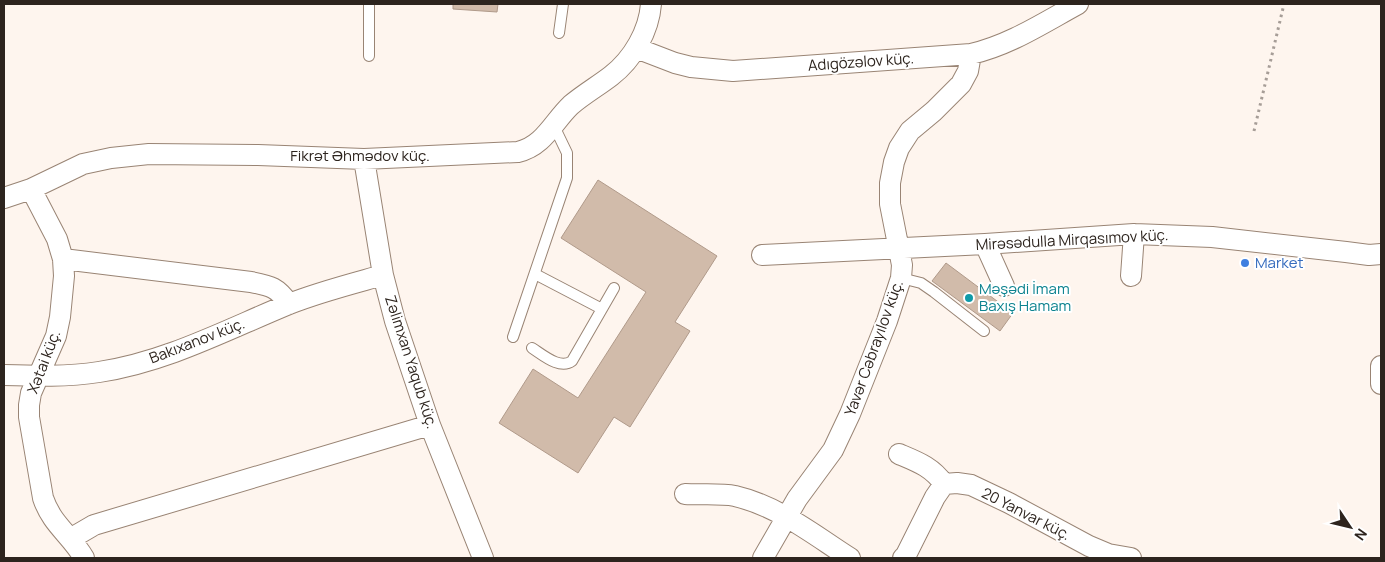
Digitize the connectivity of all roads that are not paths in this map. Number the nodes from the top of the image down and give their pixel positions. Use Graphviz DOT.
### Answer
graph roads {
  1 [pos="370,4"];
  2 [pos="563,4"];
  3 [pos="651,4"];
  4 [pos="1078,4"];
  5 [pos="559,33"];
  6 [pos="636,48"];
  7 [pos="971,54"];
  8 [pos="369,56"];
  9 [pos="554,126"];
  10 [pos="364,159"];
  11 [pos="31,189"];
  12 [pos="4,198"];
  13 [pos="1134,234"];
  14 [pos="985,244"];
  15 [pos="900,249"];
  16 [pos="762,254"];
  17 [pos="1381,254"];
  18 [pos="63,259"];
  19 [pos="535,274"];
  20 [pos="383,275"];
  21 [pos="1131,276"];
  22 [pos="901,278"];
  23 [pos="1004,286"];
  24 [pos="614,288"];
  25 [pos="289,304"];
  26 [pos="602,309"];
  27 [pos="984,331"];
  28 [pos="513,337"];
  29 [pos="532,348"];
  30 [pos="1381,366"];
  31 [pos="4,375"];
  32 [pos="38,376"];
  33 [pos="1381,384"];
  34 [pos="430,425"];
  35 [pos="900,454"];
  36 [pos="944,484"];
  37 [pos="685,494"];
  38 [pos="786,517"];
  39 [pos="70,539"];
  40 [pos="908,557"];
  41 [pos="84,558"];
  42 [pos="483,558"];
  43 [pos="763,558"];
  44 [pos="850,558"];
  45 [pos="1131,558"];
  1 -- 8 [label="lane"];
  2 -- 5 [label="lane"];
  3 -- 6 [label="street, Fikrət Əhmədov küç."];
  4 -- 7 [label="street, Adıgözəlov küç."];
  6 -- 7 [label="street, Adıgözəlov küç."];
  6 -- 9 [label="street, Fikrət Əhmədov küç."];
  7 -- 15 [label="street, Yavər Cəbrayılov küç."];
  9 -- 10 [label="street, Fikrət Əhmədov küç."];
  9 -- 19 [label="lane"];
  10 -- 11 [label="street, Fikrət Əhmədov küç."];
  10 -- 20 [label="street, Zəlimxan Yaqub küç."];
  11 -- 12 [label="street, Fikrət Əhmədov küç."];
  11 -- 18 [label="street, Xətai küç."];
  13 -- 14 [label="street, Mirəsədulla Mirqasımov küç."];
  13 -- 17 [label="street, Mirəsədulla Mirqasımov küç."];
  13 -- 21 [label="street"];
  14 -- 15 [label="street, Mirəsədulla Mirqasımov küç."];
  14 -- 23 [label="street"];
  15 -- 16 [label="street, Mirəsədulla Mirqasımov küç."];
  15 -- 22 [label="street, Yavər Cəbrayılov küç."];
  18 -- 25 [label="street"];
  18 -- 32 [label="street, Xətai küç."];
  19 -- 26 [label="lane"];
  19 -- 28 [label="lane"];
  20 -- 25 [label="street, Bakıxanov küç."];
  20 -- 34 [label="street, Zəlimxan Yaqub küç."];
  22 -- 27 [label="lane"];
  22 -- 38 [label="street, Yavər Cəbrayılov küç."];
  24 -- 26 [label="lane"];
  25 -- 32 [label="street, Bakıxanov küç."];
  26 -- 29 [label="lane"];
  30 -- 33 [label="street"];
  31 -- 32 [label="street, Bakıxanov küç."];
  32 -- 39 [label="street, Xətai küç."];
  34 -- 39 [label="street"];
  34 -- 42 [label="street, Zəlimxan Yaqub küç."];
  35 -- 36 [label="street"];
  36 -- 40 [label="street"];
  36 -- 45 [label="street, 20 Yanvar küç."];
  37 -- 38 [label="street"];
  38 -- 43 [label="street, Yavər Cəbrayılov küç."];
  38 -- 44 [label="street"];
  39 -- 41 [label="street, Xətai küç."];
}
